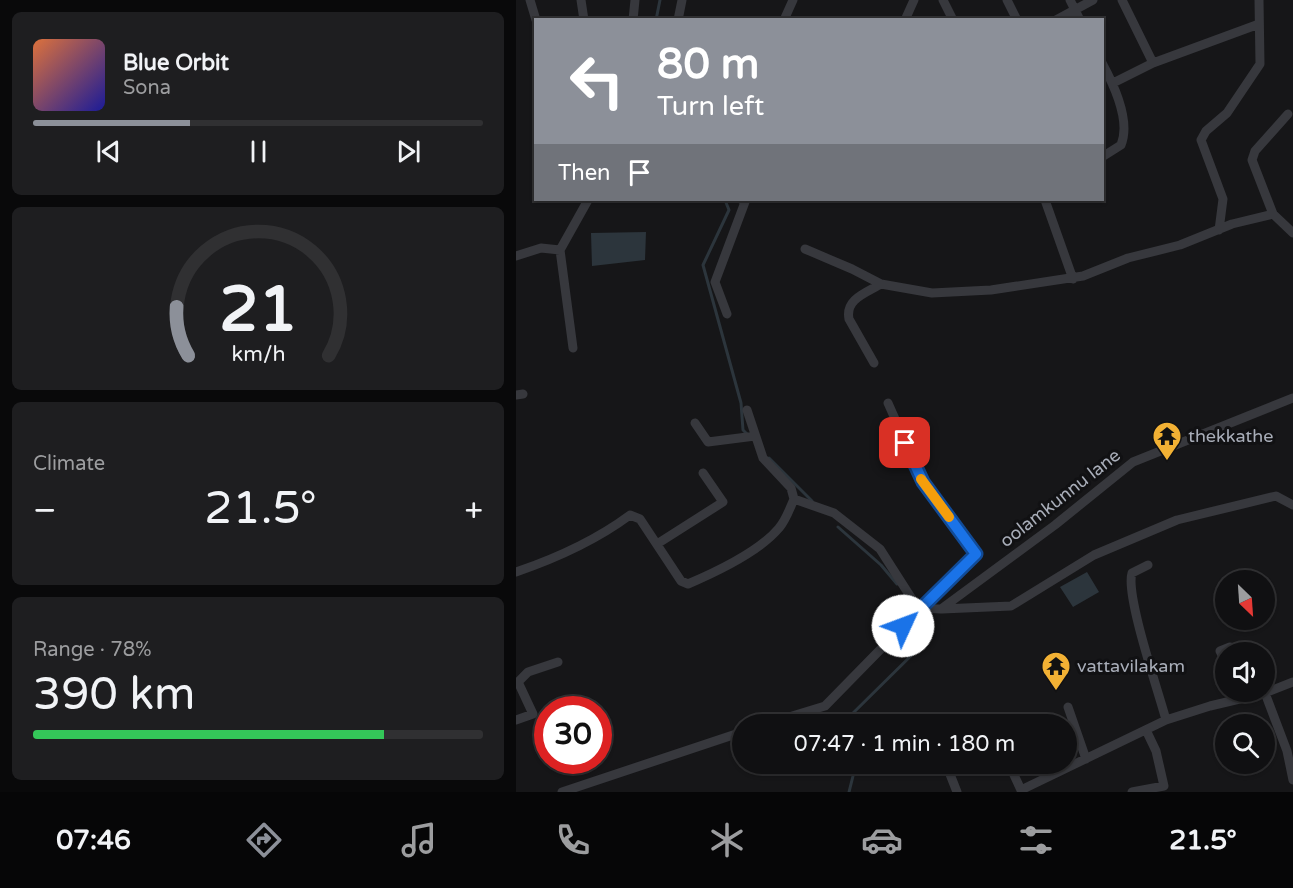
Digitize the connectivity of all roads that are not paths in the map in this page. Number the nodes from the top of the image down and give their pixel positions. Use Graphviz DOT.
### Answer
graph roads {
  1 [pos="530,0"];
  2 [pos="581,0"];
  3 [pos="635,0"];
  4 [pos="682,0"];
  5 [pos="793,0"];
  6 [pos="914,0"];
  7 [pos="943,0"];
  8 [pos="1006,0"];
  9 [pos="1070,0"];
  10 [pos="1093,0"];
  11 [pos="1122,0"];
  12 [pos="1259,0"];
  13 [pos="1075,9"];
  14 [pos="535,18"];
  15 [pos="584,18"];
  16 [pos="633,18"];
  17 [pos="678,18"];
  18 [pos="785,18"];
  19 [pos="907,18"];
  20 [pos="952,18"];
  21 [pos="1016,18"];
  22 [pos="1059,18"];
  23 [pos="1079,18"];
  24 [pos="1259,24"];
  25 [pos="1153,63"];
  26 [pos="1104,67"];
  27 [pos="1113,83"];
  28 [pos="1287,114"];
  29 [pos="1104,156"];
  30 [pos="587,201"];
  31 [pos="744,201"];
  32 [pos="1045,201"];
  33 [pos="1273,214"];
  34 [pos="1219,230"];
  35 [pos="1293,232"];
  36 [pos="805,249"];
  37 [pos="560,250"];
  38 [pos="516,256"];
  39 [pos="1073,279"];
  40 [pos="881,284"];
  41 [pos="727,314"];
  42 [pos="573,348"];
  43 [pos="874,363"];
  44 [pos="1291,400"];
  45 [pos="888,403"];
  46 [pos="747,410"];
  47 [pos="695,423"];
  48 [pos="755,436"];
  49 [pos="703,473"];
  50 [pos="794,499"];
  51 [pos="1293,506"];
  52 [pos="657,544"];
  53 [pos="1148,565"];
  54 [pos="516,572"];
  55 [pos="921,609"];
  56 [pos="941,609"];
  57 [pos="558,662"];
  58 [pos="1293,682"];
  59 [pos="1275,689"];
  60 [pos="1219,702"];
  61 [pos="1268,702"];
  62 [pos="1068,707"];
  63 [pos="799,714"];
  64 [pos="516,720"];
  65 [pos="1166,720"];
  66 [pos="1146,730"];
  67 [pos="732,735"];
  68 [pos="1086,759"];
  69 [pos="950,774"];
  70 [pos="1013,774"];
  71 [pos="1293,780"];
  72 [pos="1020,791"];
  73 [pos="562,792"];
  74 [pos="957,792"];
  75 [pos="1132,792"];
  1 -- 14 [label="street"];
  2 -- 15 [label="street"];
  3 -- 16 [label="street"];
  4 -- 17 [label="street"];
  5 -- 18 [label="street"];
  6 -- 19 [label="street"];
  7 -- 20 [label="street"];
  8 -- 21 [label="street"];
  9 -- 13 [label="street"];
  10 -- 13 [label="street"];
  11 -- 25 [label="street"];
  12 -- 24 [label="street"];
  13 -- 22 [label="street"];
  13 -- 23 [label="street"];
  24 -- 25 [label="street"];
  24 -- 34 [label="street"];
  25 -- 27 [label="street"];
  26 -- 27 [label="street"];
  27 -- 29 [label="street"];
  28 -- 33 [label="street"];
  30 -- 37 [label="street"];
  31 -- 41 [label="street"];
  32 -- 39 [label="street"];
  33 -- 34 [label="street"];
  33 -- 35 [label="street"];
  34 -- 39 [label="street"];
  36 -- 40 [label="street"];
  37 -- 38 [label="street"];
  37 -- 42 [label="street"];
  39 -- 40 [label="street"];
  40 -- 43 [label="street"];
  44 -- 56 [label="street, oolamkunnu lane"];
  45 -- 55 [label="street"];
  46 -- 48 [label="street"];
  47 -- 48 [label="street"];
  48 -- 50 [label="street"];
  49 -- 52 [label="street"];
  50 -- 52 [label="street"];
  50 -- 55 [label="street"];
  51 -- 56 [label="street"];
  52 -- 54 [label="street"];
  53 -- 65 [label="street"];
  55 -- 56 [label="street"];
  55 -- 63 [label="street"];
  57 -- 64 [label="street"];
  58 -- 59 [label="street"];
  60 -- 65 [label="street"];
  61 -- 71 [label="street"];
  62 -- 68 [label="street"];
  65 -- 66 [label="street"];
  66 -- 68 [label="street"];
  66 -- 75 [label="street"];
  67 -- 73 [label="street"];
  68 -- 72 [label="street"];
  69 -- 74 [label="street"];
  70 -- 72 [label="street"];
}
